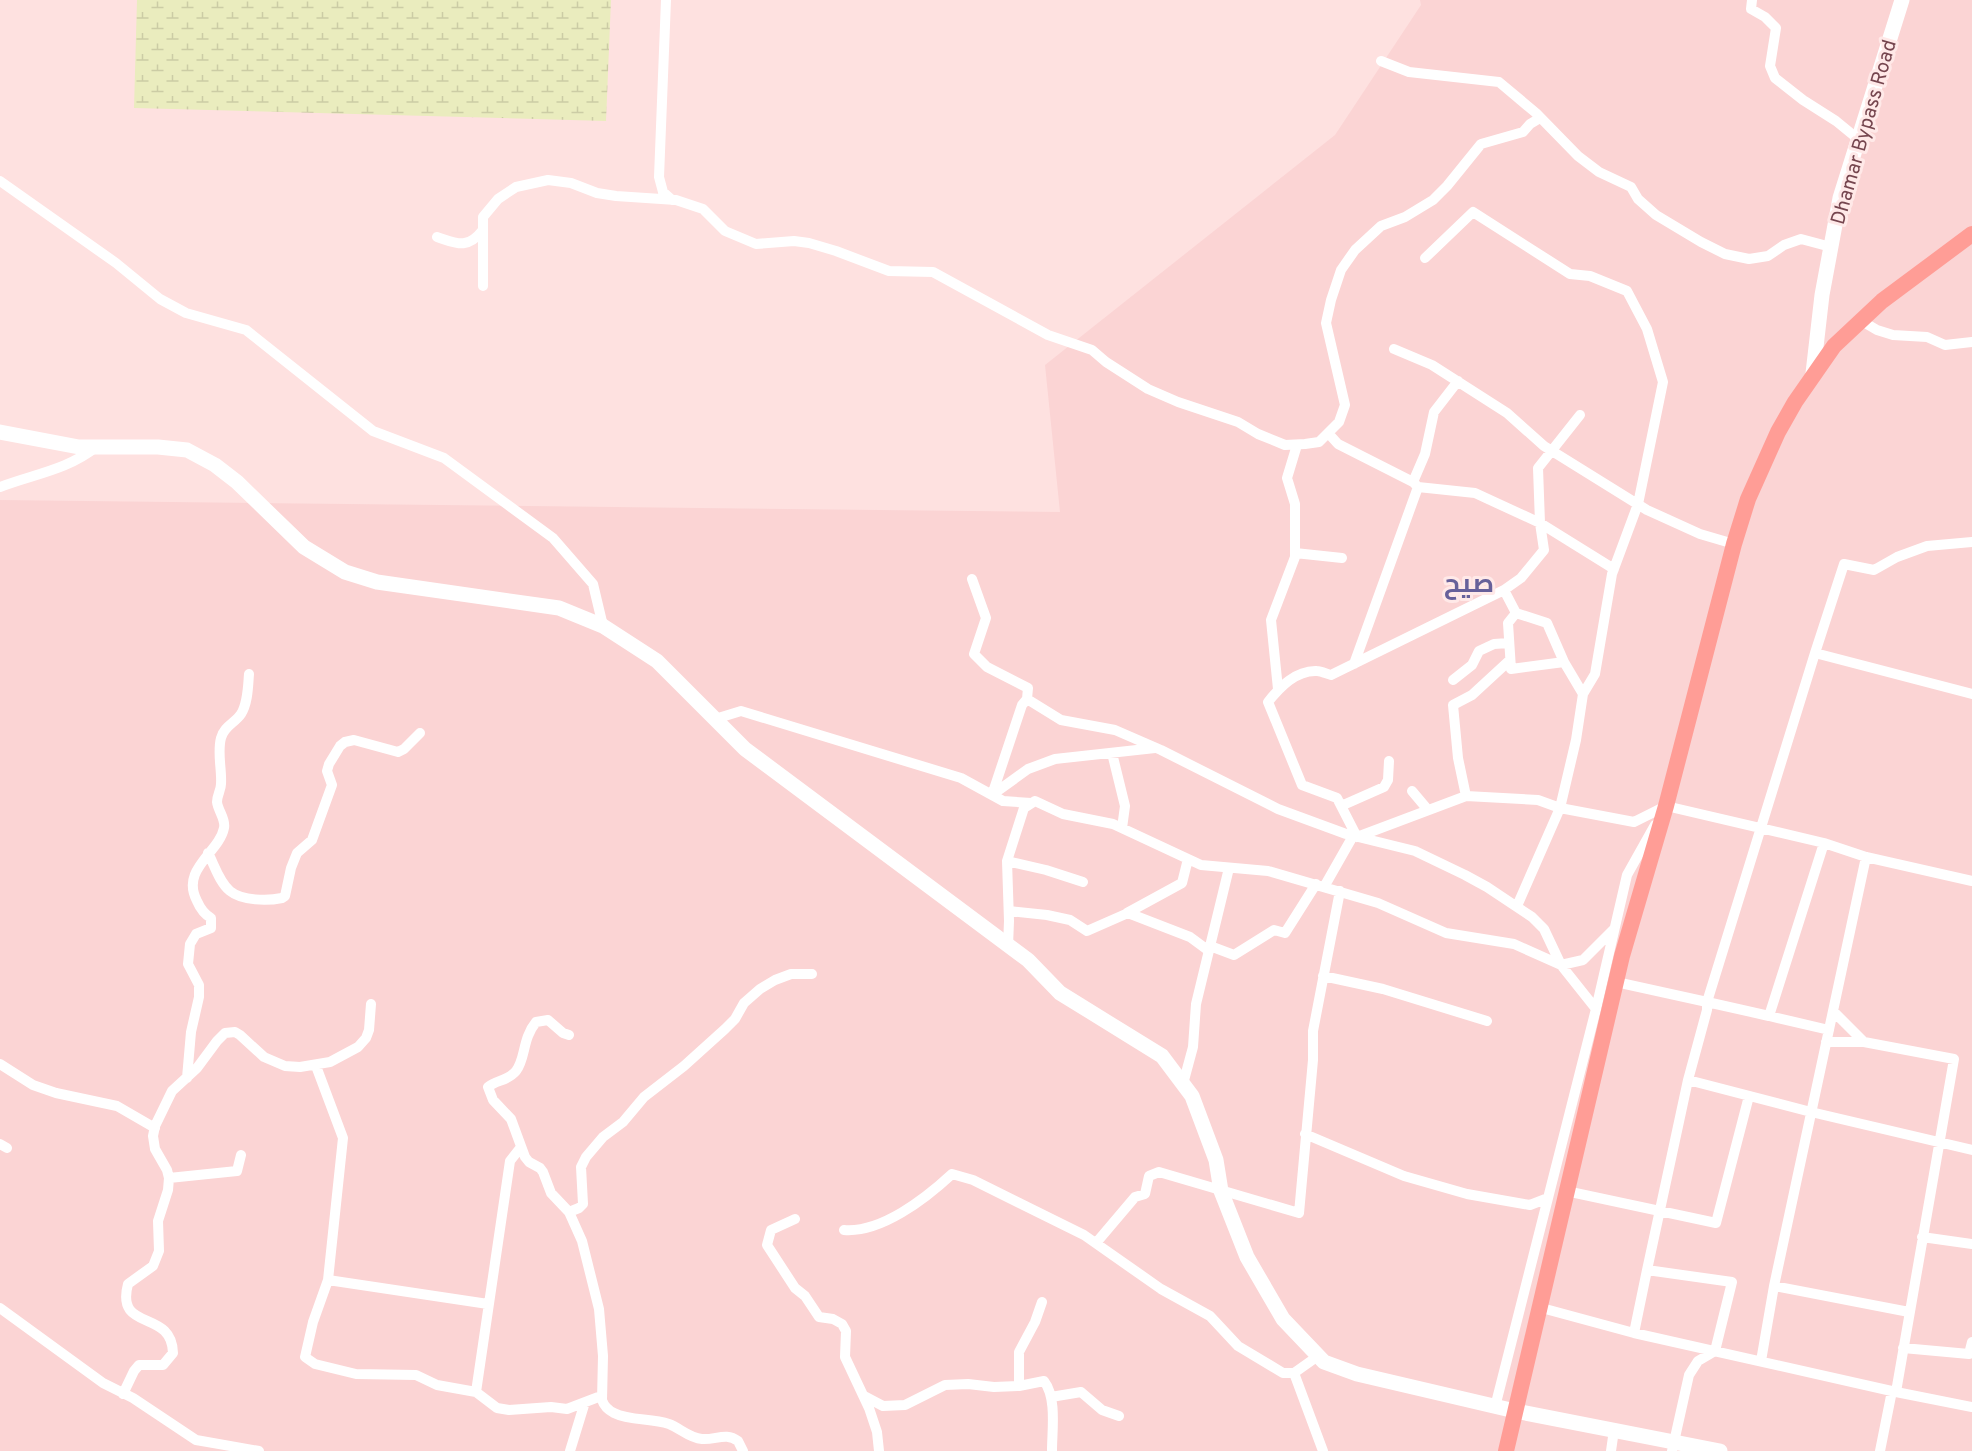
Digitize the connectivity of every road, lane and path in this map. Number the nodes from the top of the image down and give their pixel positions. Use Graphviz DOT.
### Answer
graph roads {
  1 [pos="666,0"];
  2 [pos="1752,0"];
  3 [pos="1902,0"];
  4 [pos="1381,62"];
  5 [pos="1540,118"];
  6 [pos="1858,140"];
  7 [pos="0,181"];
  8 [pos="672,200"];
  9 [pos="482,231"];
  10 [pos="1972,234"];
  11 [pos="437,237"];
  12 [pos="1831,247"];
  13 [pos="1425,258"];
  14 [pos="483,286"];
  15 [pos="1860,320"];
  16 [pos="1972,342"];
  17 [pos="1394,349"];
  18 [pos="1813,373"];
  19 [pos="1458,381"];
  20 [pos="1580,415"];
  21 [pos="0,432"];
  22 [pos="1328,433"];
  23 [pos="1297,445"];
  24 [pos="96,447"];
  25 [pos="1552,451"];
  26 [pos="1416,484"];
  27 [pos="0,487"];
  28 [pos="1638,504"];
  29 [pos="1540,523"];
  30 [pos="1972,542"];
  31 [pos="1734,544"];
  32 [pos="1295,553"];
  33 [pos="1342,558"];
  34 [pos="1614,569"];
  35 [pos="972,579"];
  36 [pos="1504,590"];
  37 [pos="1516,613"];
  38 [pos="603,626"];
  39 [pos="1509,643"];
  40 [pos="1815,653"];
  41 [pos="1510,660"];
  42 [pos="1564,662"];
  43 [pos="1354,664"];
  44 [pos="249,674"];
  45 [pos="1453,680"];
  46 [pos="1278,689"];
  47 [pos="1583,694"];
  48 [pos="1972,694"];
  49 [pos="1027,699"];
  50 [pos="715,718"];
  51 [pos="420,733"];
  52 [pos="1155,748"];
  53 [pos="1112,753"];
  54 [pos="1389,761"];
  55 [pos="1412,791"];
  56 [pos="992,795"];
  57 [pos="1466,796"];
  58 [pos="1031,803"];
  59 [pos="1666,806"];
  60 [pos="1341,807"];
  61 [pos="1560,808"];
  62 [pos="1428,810"];
  63 [pos="1122,828"];
  64 [pos="1761,828"];
  65 [pos="1355,836"];
  66 [pos="1824,843"];
  67 [pos="208,853"];
  68 [pos="1866,857"];
  69 [pos="1188,859"];
  70 [pos="1007,861"];
  71 [pos="1229,868"];
  72 [pos="1972,881"];
  73 [pos="1083,882"];
  74 [pos="1320,885"];
  75 [pos="1340,891"];
  76 [pos="1517,906"];
  77 [pos="1009,911"];
  78 [pos="1127,913"];
  79 [pos="1614,929"];
  80 [pos="1008,946"];
  81 [pos="1210,949"];
  82 [pos="1561,965"];
  83 [pos="812,974"];
  84 [pos="1323,976"];
  85 [pos="1616,982"];
  86 [pos="1707,1002"];
  87 [pos="371,1004"];
  88 [pos="1596,1009"];
  89 [pos="1833,1011"];
  90 [pos="1769,1016"];
  91 [pos="1487,1021"];
  92 [pos="569,1035"];
  93 [pos="1827,1036"];
  94 [pos="1864,1042"];
  95 [pos="0,1064"];
  96 [pos="316,1066"];
  97 [pos="187,1078"];
  98 [pos="1688,1080"];
  99 [pos="1183,1083"];
  100 [pos="1749,1096"];
  101 [pos="1811,1112"];
  102 [pos="155,1128"];
  103 [pos="1305,1134"];
  104 [pos="1938,1143"];
  105 [pos="521,1147"];
  106 [pos="1972,1150"];
  107 [pos="241,1155"];
  108 [pos="169,1178"];
  109 [pos="1221,1191"];
  110 [pos="1566,1191"];
  111 [pos="1548,1198"];
  112 [pos="1660,1211"];
  113 [pos="569,1212"];
  114 [pos="795,1219"];
  115 [pos="844,1230"];
  116 [pos="1922,1237"];
  117 [pos="1096,1244"];
  118 [pos="1972,1244"];
  119 [pos="1647,1269"];
  120 [pos="328,1280"];
  121 [pos="1774,1286"];
  122 [pos="1042,1302"];
  123 [pos="488,1305"];
  124 [pos="1538,1307"];
  125 [pos="0,1308"];
  126 [pos="1909,1312"];
  127 [pos="1634,1333"];
  128 [pos="1972,1342"];
  129 [pos="1903,1348"];
  130 [pos="1714,1351"];
  131 [pos="1971,1355"];
  132 [pos="1318,1356"];
  133 [pos="1761,1361"];
  134 [pos="1294,1373"];
  135 [pos="1018,1386"];
  136 [pos="1894,1391"];
  137 [pos="477,1392"];
  138 [pos="123,1394"];
  139 [pos="602,1396"];
  140 [pos="863,1396"];
  141 [pos="1051,1397"];
  142 [pos="585,1402"];
  143 [pos="1495,1407"];
  144 [pos="1972,1407"];
  145 [pos="1515,1411"];
  146 [pos="1119,1416"];
  147 [pos="1614,1430"];
  148 [pos="1673,1447"];
  149 [pos="259,1451"];
  150 [pos="570,1451"];
  151 [pos="743,1451"];
  152 [pos="879,1451"];
  153 [pos="1052,1451"];
  154 [pos="1323,1451"];
  155 [pos="1506,1451"];
  156 [pos="1611,1451"];
  157 [pos="1720,1451"];
  158 [pos="1880,1451"];
  1 -- 8 [label="street"];
  2 -- 6 [label="street"];
  3 -- 6 [label="street, Dhamar Bypass Road"];
  4 -- 5 [label="street"];
  5 -- 12 [label="street"];
  5 -- 22 [label="street"];
  6 -- 12 [label="street, Dhamar Bypass Road"];
  7 -- 38 [label="street"];
  8 -- 9 [label="street"];
  8 -- 23 [label="street"];
  9 -- 11 [label="street"];
  9 -- 14 [label="street"];
  10 -- 15 [label="main road"];
  12 -- 18 [label="street, Dhamar Bypass Road"];
  13 -- 28 [label="street"];
  15 -- 16 [label="street"];
  15 -- 18 [label="main road"];
  17 -- 19 [label="street"];
  18 -- 31 [label="main road"];
  19 -- 25 [label="street"];
  19 -- 26 [label="street"];
  20 -- 25 [label="street"];
  21 -- 24 [label="street"];
  22 -- 23 [label="street"];
  22 -- 26 [label="street"];
  23 -- 32 [label="street"];
  24 -- 27 [label="street"];
  24 -- 38 [label="street"];
  25 -- 28 [label="street"];
  25 -- 29 [label="street"];
  26 -- 29 [label="street"];
  26 -- 43 [label="street"];
  28 -- 31 [label="street"];
  28 -- 34 [label="street"];
  29 -- 34 [label="street"];
  29 -- 36 [label="street"];
  30 -- 40 [label="street"];
  31 -- 59 [label="main road"];
  32 -- 33 [label="street"];
  32 -- 46 [label="street"];
  34 -- 47 [label="street"];
  35 -- 49 [label="street"];
  36 -- 37 [label="street"];
  36 -- 43 [label="street"];
  37 -- 39 [label="street"];
  37 -- 42 [label="street"];
  38 -- 50 [label="street"];
  39 -- 41 [label="street"];
  39 -- 45 [label="street"];
  40 -- 48 [label="street"];
  40 -- 64 [label="street"];
  41 -- 42 [label="street"];
  41 -- 57 [label="street"];
  42 -- 47 [label="street"];
  43 -- 46 [label="street"];
  44 -- 67 [label="street"];
  46 -- 60 [label="street"];
  47 -- 61 [label="street"];
  49 -- 52 [label="street"];
  49 -- 56 [label="street"];
  50 -- 56 [label="street"];
  50 -- 80 [label="street"];
  51 -- 67 [label="street"];
  52 -- 53 [label="street"];
  52 -- 65 [label="street"];
  53 -- 56 [label="street"];
  53 -- 63 [label="street"];
  54 -- 60 [label="street"];
  55 -- 62 [label="street"];
  56 -- 58 [label="street"];
  57 -- 61 [label="street"];
  57 -- 62 [label="street"];
  58 -- 63 [label="street"];
  58 -- 70 [label="street"];
  59 -- 61 [label="street"];
  59 -- 64 [label="street"];
  59 -- 79 [label="street"];
  59 -- 85 [label="main road"];
  60 -- 65 [label="street"];
  61 -- 76 [label="street"];
  62 -- 65 [label="street"];
  63 -- 69 [label="street"];
  64 -- 66 [label="street"];
  64 -- 86 [label="street"];
  65 -- 74 [label="street"];
  65 -- 76 [label="street"];
  66 -- 68 [label="street"];
  66 -- 90 [label="street"];
  67 -- 97 [label="street"];
  68 -- 72 [label="street"];
  68 -- 89 [label="street"];
  69 -- 71 [label="street"];
  69 -- 78 [label="street"];
  70 -- 73 [label="street"];
  70 -- 77 [label="street"];
  71 -- 74 [label="street"];
  71 -- 81 [label="street"];
  74 -- 75 [label="street"];
  74 -- 81 [label="street"];
  75 -- 82 [label="street"];
  75 -- 84 [label="street"];
  76 -- 82 [label="street"];
  77 -- 78 [label="street"];
  77 -- 80 [label="street"];
  78 -- 81 [label="street"];
  79 -- 82 [label="street"];
  79 -- 88 [label="street"];
  80 -- 99 [label="street"];
  81 -- 99 [label="street"];
  82 -- 88 [label="street"];
  83 -- 113 [label="street"];
  84 -- 91 [label="street"];
  84 -- 103 [label="street"];
  85 -- 86 [label="street"];
  85 -- 110 [label="main road"];
  86 -- 90 [label="street"];
  86 -- 98 [label="street"];
  87 -- 96 [label="street"];
  88 -- 111 [label="street"];
  89 -- 93 [label="street"];
  89 -- 94 [label="street"];
  90 -- 93 [label="street"];
  92 -- 105 [label="street"];
  93 -- 94 [label="street"];
  93 -- 101 [label="street"];
  94 -- 104 [label="street"];
  95 -- 102 [label="street"];
  96 -- 97 [label="street"];
  96 -- 120 [label="street"];
  97 -- 102 [label="street"];
  98 -- 100 [label="street"];
  98 -- 112 [label="street"];
  99 -- 109 [label="street"];
  100 -- 101 [label="street"];
  100 -- 112 [label="street"];
  101 -- 104 [label="street"];
  101 -- 121 [label="street"];
  102 -- 108 [label="street"];
  103 -- 109 [label="street"];
  103 -- 111 [label="street"];
  104 -- 106 [label="street"];
  104 -- 116 [label="street"];
  105 -- 113 [label="street"];
  105 -- 123 [label="street"];
  107 -- 108 [label="street"];
  108 -- 138 [label="street"];
  109 -- 117 [label="street"];
  109 -- 132 [label="street"];
  110 -- 112 [label="street"];
  110 -- 124 [label="main road"];
  111 -- 143 [label="street"];
  112 -- 119 [label="street"];
  113 -- 139 [label="street"];
  114 -- 140 [label="street"];
  115 -- 117 [label="street"];
  116 -- 118 [label="street"];
  116 -- 126 [label="street"];
  117 -- 134 [label="street"];
  119 -- 127 [label="street"];
  119 -- 130 [label="street"];
  120 -- 123 [label="street"];
  120 -- 137 [label="street"];
  121 -- 126 [label="street"];
  121 -- 133 [label="street"];
  122 -- 135 [label="street"];
  123 -- 137 [label="street"];
  124 -- 127 [label="street"];
  124 -- 145 [label="main road"];
  125 -- 138 [label="street"];
  126 -- 129 [label="street"];
  127 -- 130 [label="street"];
  128 -- 131 [label="street"];
  129 -- 131 [label="street"];
  129 -- 136 [label="street"];
  130 -- 133 [label="street"];
  130 -- 148 [label="street"];
  132 -- 134 [label="street"];
  132 -- 143 [label="street"];
  133 -- 136 [label="street"];
  134 -- 154 [label="street"];
  135 -- 140 [label="street"];
  135 -- 141 [label="street"];
  136 -- 144 [label="street"];
  136 -- 158 [label="street"];
  137 -- 142 [label="street"];
  138 -- 149 [label="street"];
  139 -- 142 [label="street"];
  139 -- 151 [label="street"];
  140 -- 152 [label="street"];
  141 -- 146 [label="street"];
  141 -- 153 [label="street"];
  142 -- 150 [label="street"];
  143 -- 145 [label="street"];
  145 -- 147 [label="street"];
  145 -- 155 [label="main road"];
  147 -- 148 [label="street"];
  147 -- 156 [label="street"];
  148 -- 157 [label="street"];
}
